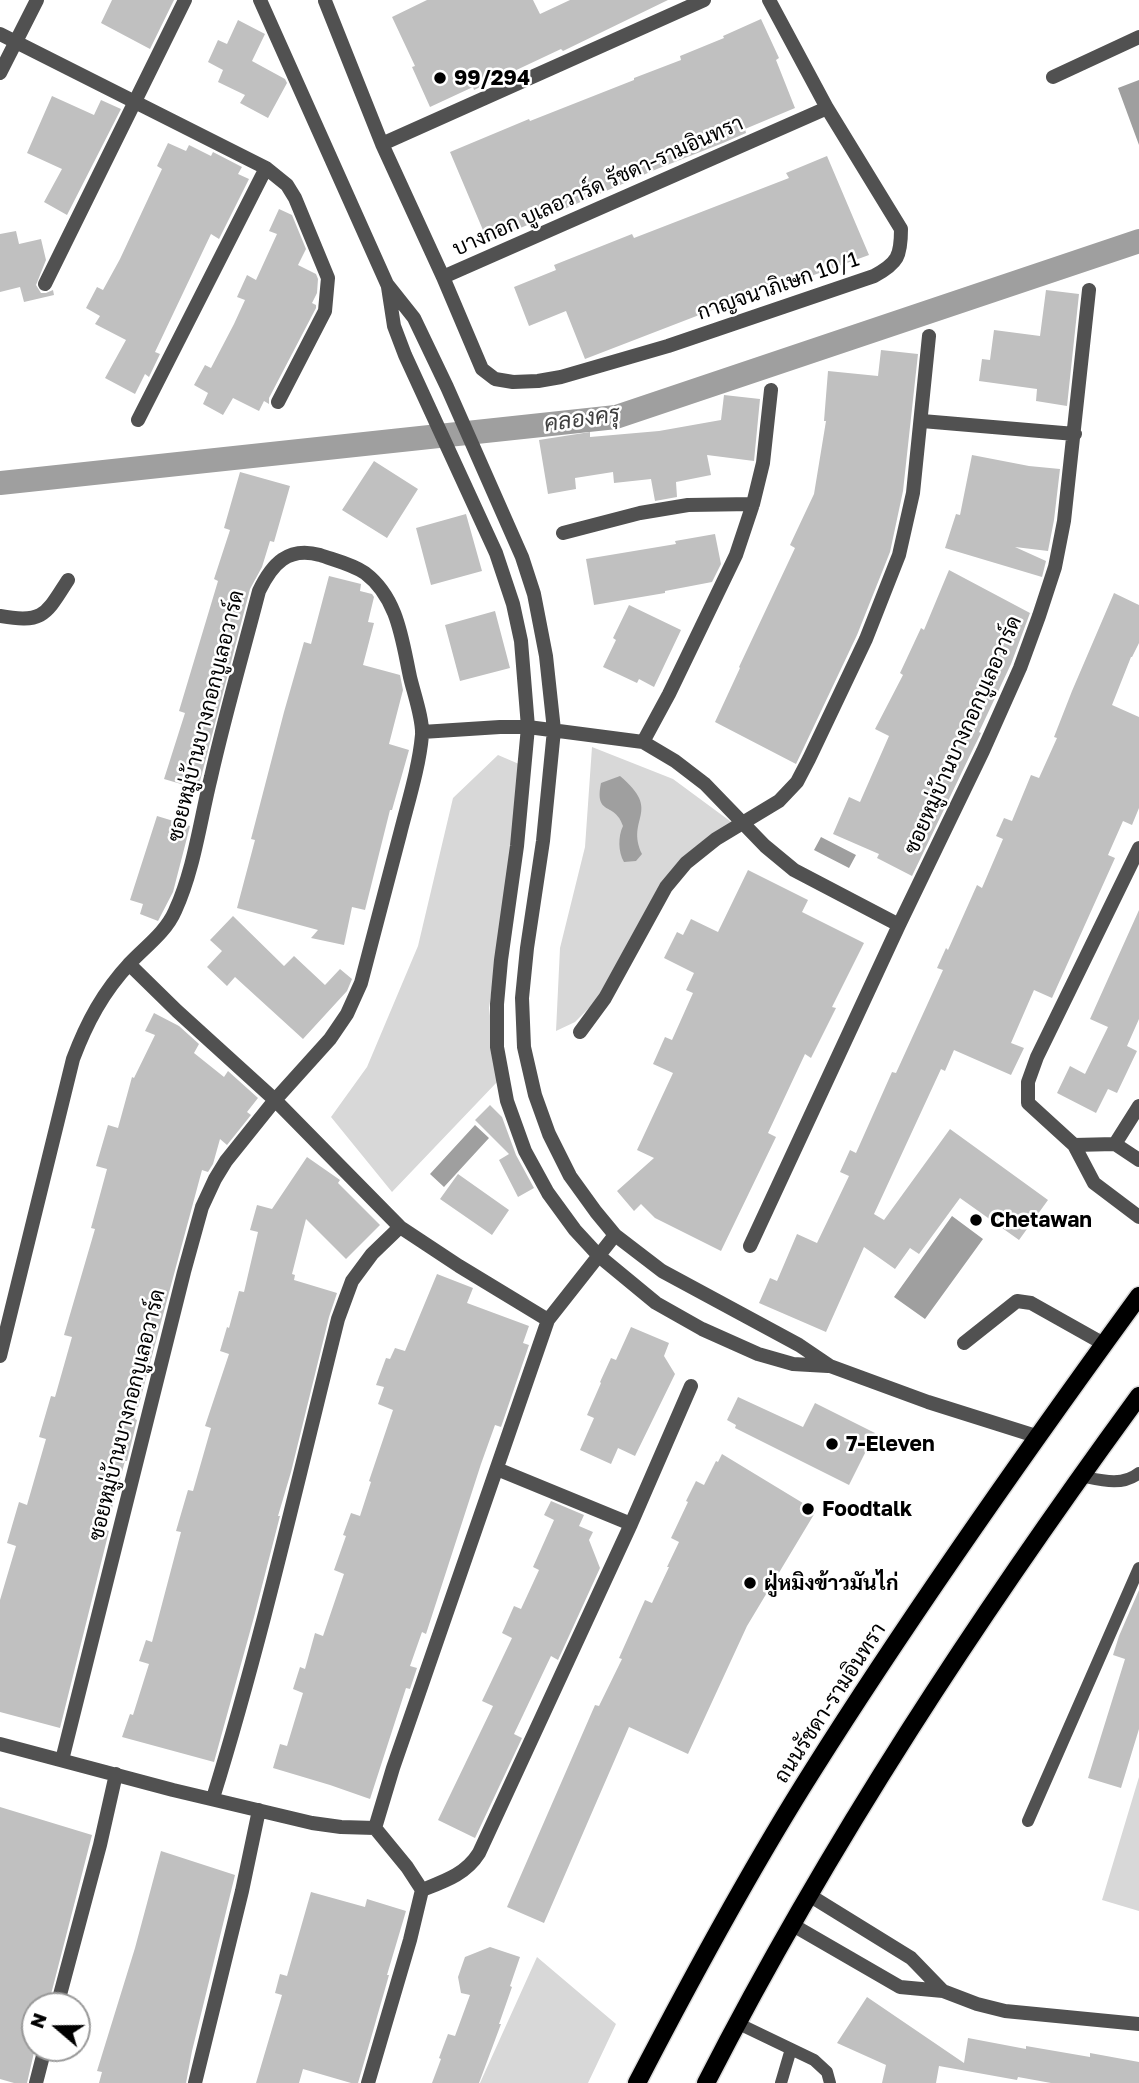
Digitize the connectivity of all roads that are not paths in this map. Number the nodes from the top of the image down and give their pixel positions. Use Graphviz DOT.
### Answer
graph roads {
  1 [pos="37,0"];
  2 [pos="185,0"];
  3 [pos="260,0"];
  4 [pos="326,0"];
  5 [pos="704,0"];
  6 [pos="769,0"];
  7 [pos="0,34"];
  8 [pos="1139,37"];
  9 [pos="15,42"];
  10 [pos="0,73"];
  11 [pos="1053,77"];
  12 [pos="134,102"];
  13 [pos="827,108"];
  14 [pos="382,144"];
  15 [pos="266,168"];
  16 [pos="443,277"];
  17 [pos="45,284"];
  18 [pos="387,284"];
  19 [pos="1089,290"];
  20 [pos="929,336"];
  21 [pos="771,390"];
  22 [pos="278,402"];
  23 [pos="138,420"];
  24 [pos="922,421"];
  25 [pos="1075,434"];
  26 [pos="753,504"];
  27 [pos="563,533"];
  28 [pos="68,580"];
  29 [pos="0,616"];
  30 [pos="528,727"];
  31 [pos="554,730"];
  32 [pos="422,732"];
  33 [pos="643,742"];
  34 [pos="744,824"];
  35 [pos="1139,848"];
  36 [pos="899,925"];
  37 [pos="129,964"];
  38 [pos="580,1032"];
  39 [pos="275,1101"];
  40 [pos="1139,1106"];
  41 [pos="1115,1144"];
  42 [pos="1074,1145"];
  43 [pos="1139,1160"];
  44 [pos="1139,1217"];
  45 [pos="400,1227"];
  46 [pos="615,1235"];
  47 [pos="750,1246"];
  48 [pos="599,1256"];
  49 [pos="1139,1296"];
  50 [pos="548,1320"];
  51 [pos="964,1343"];
  52 [pos="1104,1344"];
  53 [pos="0,1356"];
  54 [pos="830,1366"];
  55 [pos="691,1386"];
  56 [pos="1139,1396"];
  57 [pos="1039,1437"];
  58 [pos="497,1469"];
  59 [pos="1139,1473"];
  60 [pos="1080,1476"];
  61 [pos="631,1524"];
  62 [pos="1139,1568"];
  63 [pos="0,1744"];
  64 [pos="62,1760"];
  65 [pos="116,1774"];
  66 [pos="213,1798"];
  67 [pos="259,1810"];
  68 [pos="1028,1821"];
  69 [pos="375,1828"];
  70 [pos="422,1890"];
  71 [pos="809,1895"];
  72 [pos="791,1924"];
  73 [pos="943,1991"];
  74 [pos="61,1992"];
  75 [pos="737,2023"];
  76 [pos="1139,2024"];
  77 [pos="791,2049"];
  78 [pos="41,2062"];
  79 [pos="36,2083"];
  80 [pos="195,2083"];
  81 [pos="368,2083"];
  82 [pos="636,2083"];
  83 [pos="706,2083"];
  84 [pos="782,2083"];
  85 [pos="830,2083"];
  1 -- 9 [label="street"];
  2 -- 12 [label="street"];
  3 -- 18 [label="street"];
  4 -- 14 [label="street, บางกอก บูเลอวาร์ด รัชดา-รามอินทรา"];
  5 -- 14 [label="street"];
  6 -- 13 [label="street, กาญจนาภิเษก 10/1"];
  7 -- 9 [label="street"];
  8 -- 11 [label="street"];
  9 -- 10 [label="street"];
  9 -- 12 [label="street"];
  12 -- 15 [label="street"];
  12 -- 17 [label="street"];
  13 -- 16 [label="street, บางกอก บูเลอวาร์ด รัชดา-รามอินทรา"];
  13 -- 16 [label="street, กาญจนาภิเษก 10/1"];
  14 -- 16 [label="street, บางกอก บูเลอวาร์ด รัชดา-รามอินทรา"];
  15 -- 22 [label="street"];
  15 -- 23 [label="street"];
  18 -- 30 [label="street"];
  18 -- 31 [label="street"];
  19 -- 25 [label="street, ซอยหมู่บ้านบางกอกบูเลอวาร์ด"];
  20 -- 24 [label="street"];
  21 -- 26 [label="street"];
  24 -- 25 [label="street"];
  24 -- 34 [label="street"];
  25 -- 36 [label="street, ซอยหมู่บ้านบางกอกบูเลอวาร์ด"];
  26 -- 27 [label="street"];
  26 -- 33 [label="street"];
  28 -- 29 [label="street"];
  30 -- 31 [label="street"];
  30 -- 32 [label="street"];
  30 -- 48 [label="street"];
  31 -- 33 [label="street"];
  31 -- 46 [label="street"];
  32 -- 37 [label="street, ซอยหมู่บ้านบางกอกบูเลอวาร์ด"];
  32 -- 39 [label="street, ซอยหมู่บ้านบางกอกบูเลอวาร์ด"];
  33 -- 34 [label="street"];
  34 -- 36 [label="street"];
  34 -- 38 [label="street"];
  35 -- 42 [label="street"];
  36 -- 47 [label="street, ซอยหมู่บ้านบางกอกบูเลอวาร์ด"];
  37 -- 39 [label="street"];
  37 -- 53 [label="street, ซอยหมู่บ้านบางกอกบูเลอวาร์ด"];
  39 -- 45 [label="street"];
  39 -- 64 [label="street, ซอยหมู่บ้านบางกอกบูเลอวาร์ด"];
  40 -- 41 [label="street"];
  41 -- 42 [label="street"];
  41 -- 43 [label="street"];
  42 -- 44 [label="street"];
  45 -- 50 [label="street"];
  45 -- 66 [label="street"];
  46 -- 48 [label="street"];
  46 -- 54 [label="street"];
  48 -- 50 [label="street"];
  48 -- 54 [label="street"];
  49 -- 52 [label="main road, ถนนรัชดา-รามอินทรา"];
  50 -- 58 [label="street"];
  51 -- 52 [label="street"];
  52 -- 57 [label="main road, ถนนรัชดา-รามอินทรา"];
  54 -- 57 [label="street"];
  55 -- 61 [label="street"];
  56 -- 60 [label="main road"];
  57 -- 82 [label="main road, ถนนรัชดา-รามอินทรา"];
  58 -- 61 [label="street"];
  58 -- 69 [label="street"];
  59 -- 60 [label="lane"];
  60 -- 71 [label="main road"];
  61 -- 70 [label="street"];
  62 -- 68 [label="lane"];
  63 -- 64 [label="street"];
  64 -- 65 [label="street"];
  65 -- 66 [label="street"];
  65 -- 74 [label="street"];
  66 -- 67 [label="street"];
  67 -- 69 [label="street"];
  67 -- 80 [label="street"];
  69 -- 70 [label="street"];
  70 -- 81 [label="street"];
  71 -- 72 [label="main road"];
  71 -- 73 [label="street"];
  72 -- 73 [label="street"];
  72 -- 75 [label="main road"];
  73 -- 76 [label="street"];
  75 -- 77 [label="lane"];
  75 -- 83 [label="main road"];
  77 -- 84 [label="lane"];
  77 -- 85 [label="lane"];
  78 -- 79 [label="street"];
}
